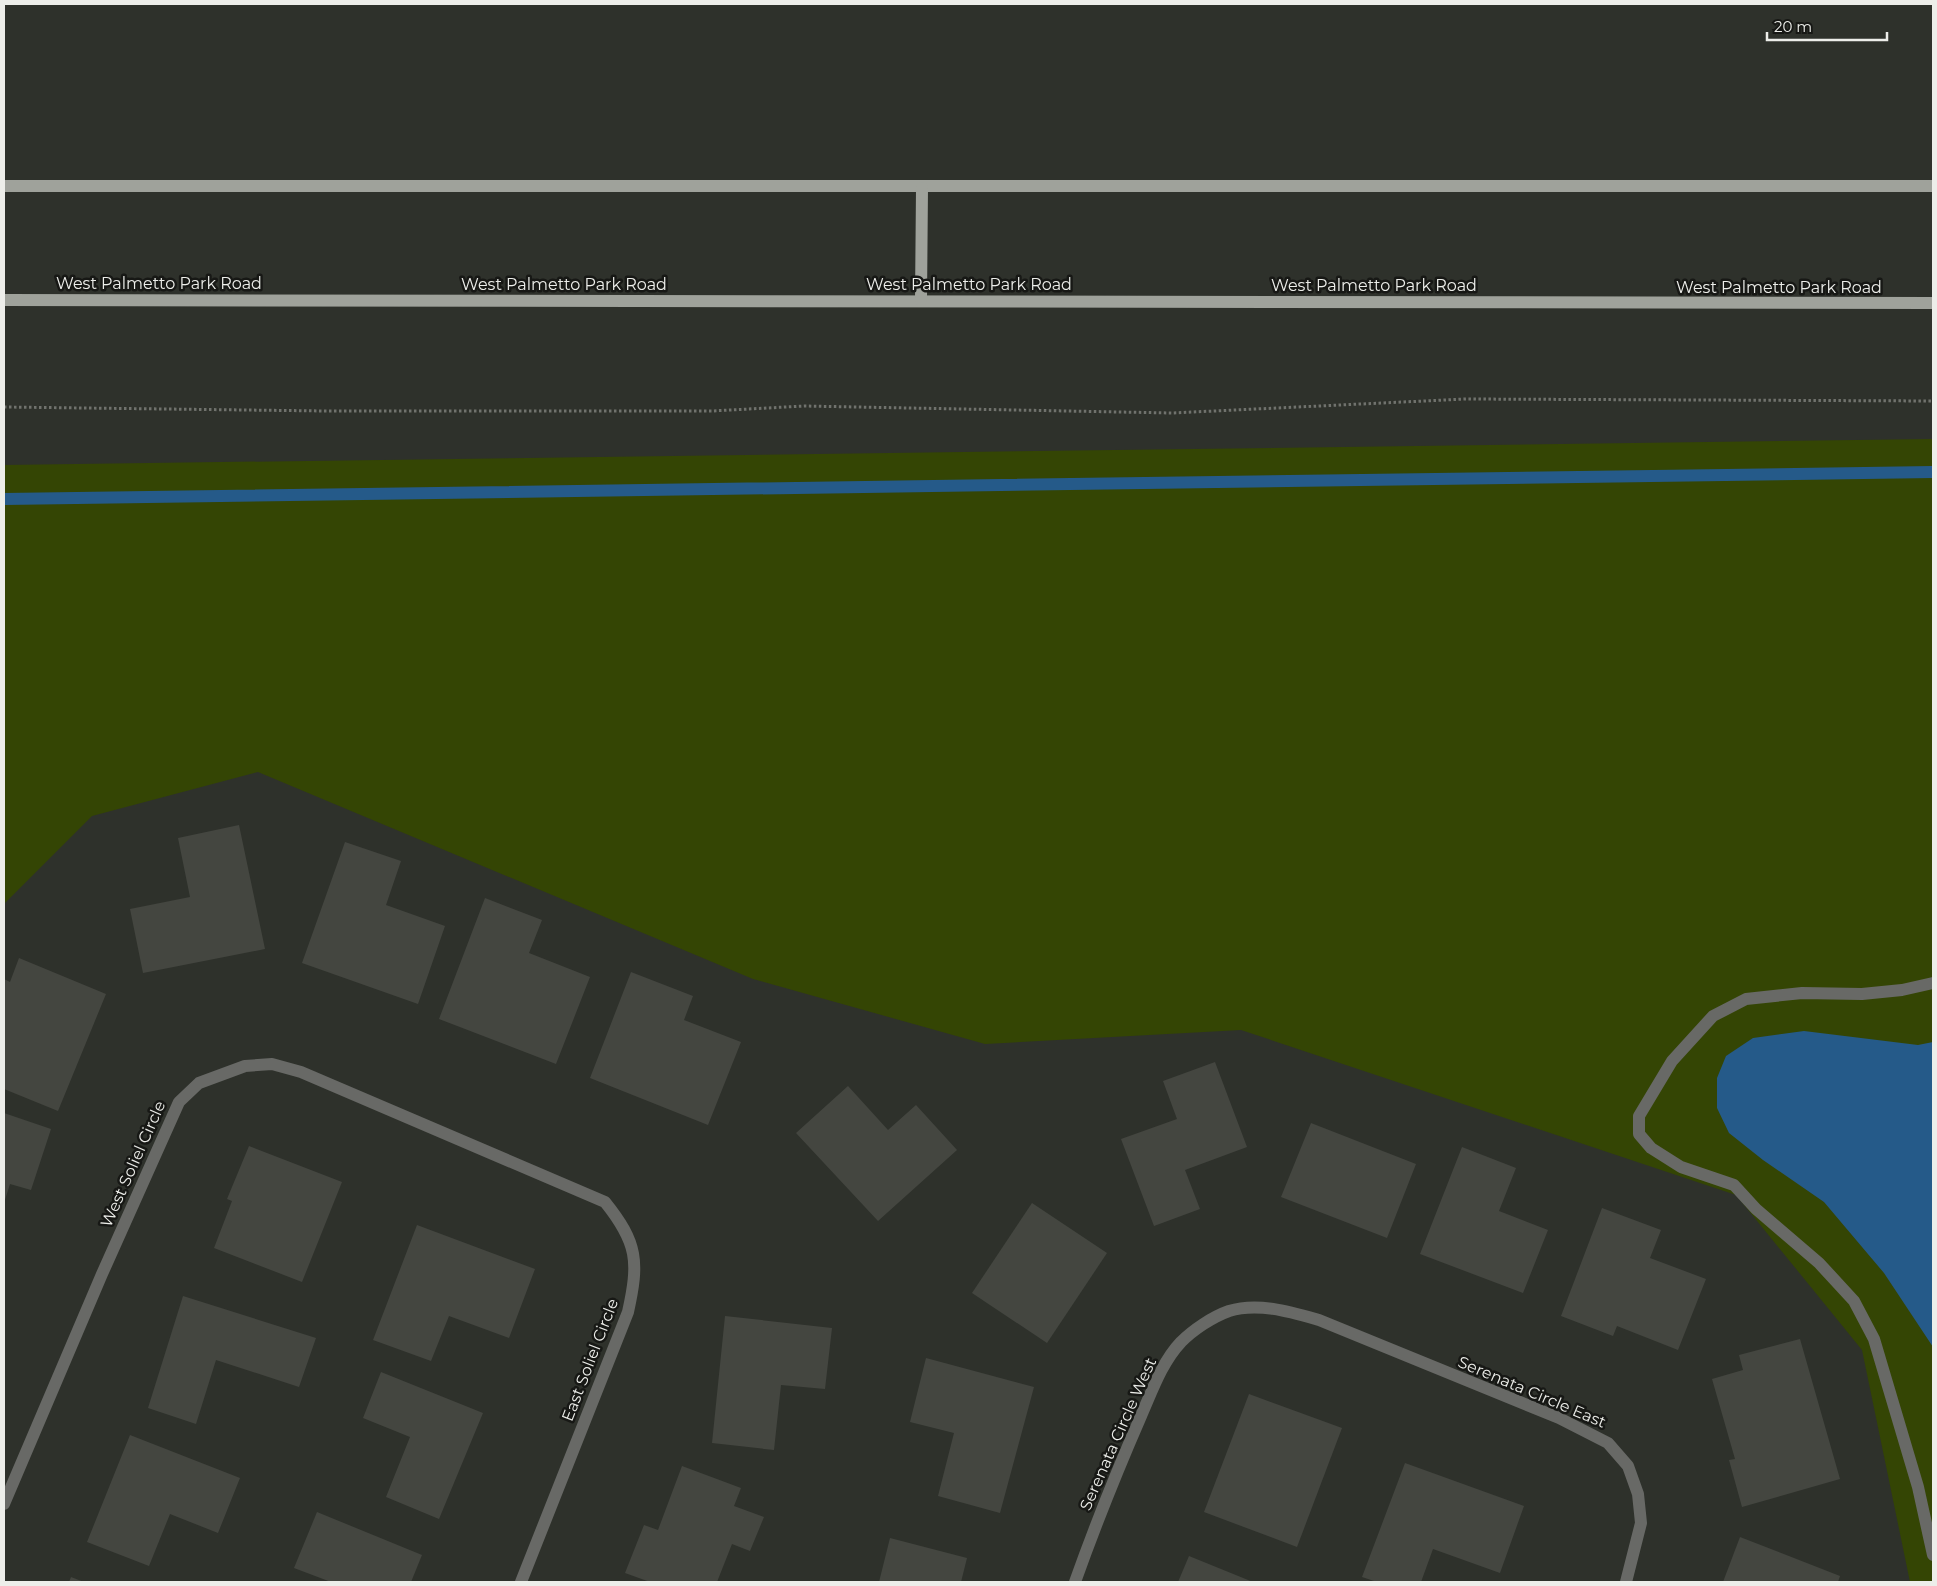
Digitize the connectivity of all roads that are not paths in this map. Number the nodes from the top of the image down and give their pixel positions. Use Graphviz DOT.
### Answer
graph roads {
  1 [pos="4,186"];
  2 [pos="1933,186"];
  3 [pos="922,188"];
  4 [pos="4,300"];
  5 [pos="921,300"];
  6 [pos="1933,303"];
  7 [pos="1933,983"];
  8 [pos="444,1133"];
  9 [pos="1415,1359"];
  10 [pos="4,1504"];
  11 [pos="1933,1555"];
  12 [pos="521,1582"];
  13 [pos="1075,1582"];
  14 [pos="1626,1582"];
  1 -- 3 [label="main road"];
  2 -- 3 [label="main road"];
  3 -- 5 [label="main road"];
  4 -- 5 [label="main road, West Palmetto Park Road"];
  5 -- 6 [label="main road, West Palmetto Park Road"];
  7 -- 11 [label="street"];
  8 -- 10 [label="street, West Soliel Circle"];
  8 -- 12 [label="street, East Soliel Circle"];
  9 -- 13 [label="street, Serenata Circle West"];
  9 -- 14 [label="street, Serenata Circle East"];
}
